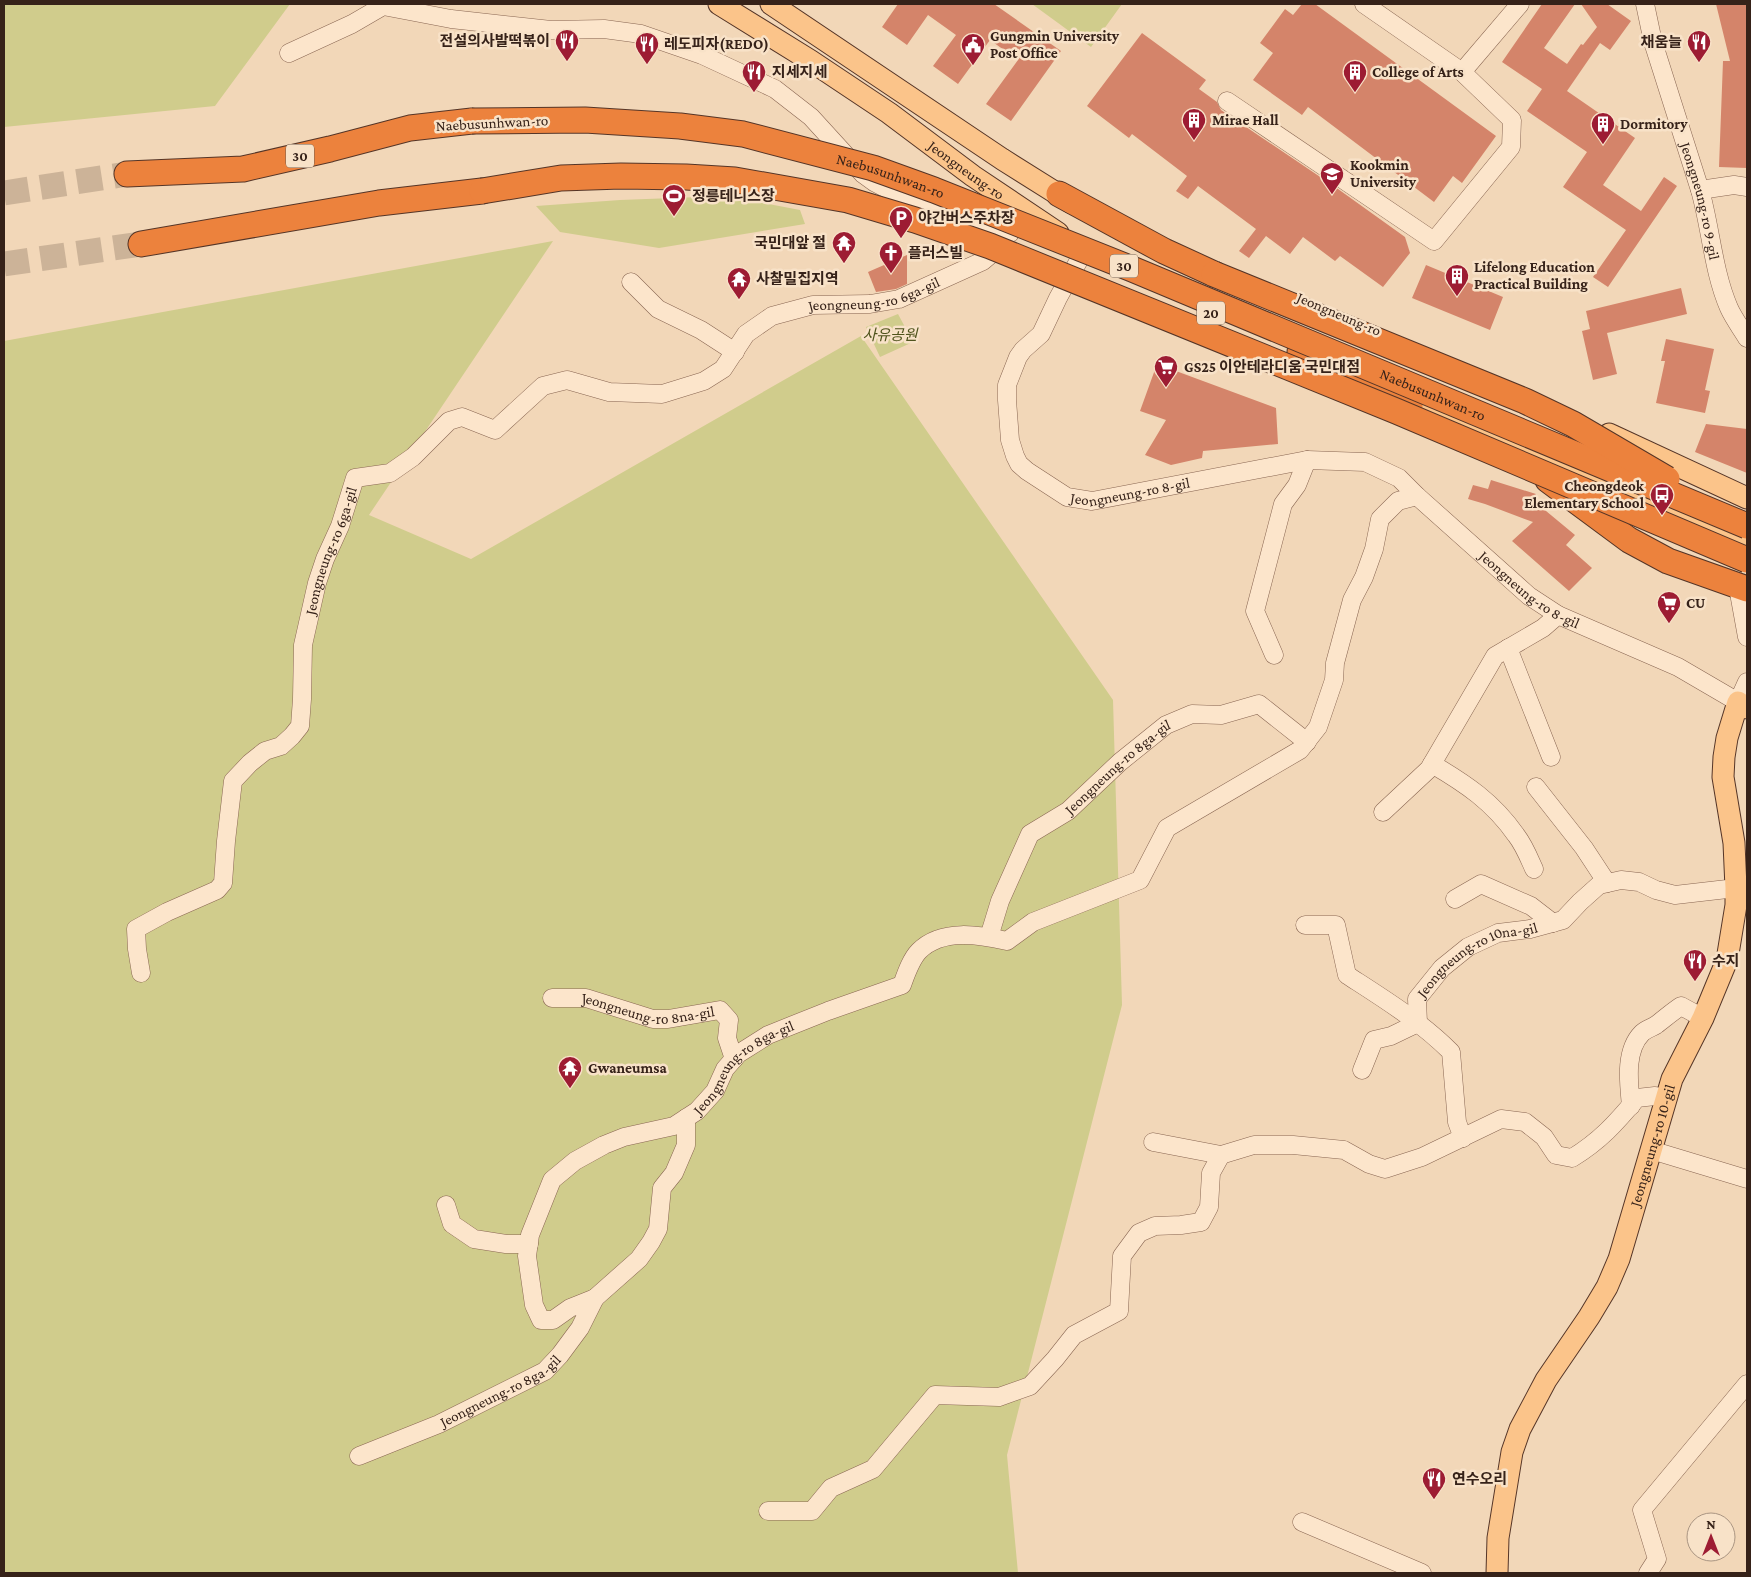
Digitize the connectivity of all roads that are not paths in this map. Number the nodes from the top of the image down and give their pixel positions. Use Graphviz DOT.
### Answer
graph roads {
  1 [pos="719,4"];
  2 [pos="771,4"];
  3 [pos="1364,4"];
  4 [pos="1520,4"];
  5 [pos="1645,4"];
  6 [pos="383,5"];
  7 [pos="1386,9"];
  8 [pos="289,54"];
  9 [pos="1462,72"];
  10 [pos="1227,101"];
  11 [pos="127,174"];
  12 [pos="1747,187"];
  13 [pos="1700,190"];
  14 [pos="1059,194"];
  15 [pos="1015,234"];
  16 [pos="141,244"];
  17 [pos="1084,251"];
  18 [pos="631,282"];
  19 [pos="1286,313"];
  20 [pos="1747,338"];
  21 [pos="1399,340"];
  22 [pos="735,352"];
  23 [pos="1300,352"];
  24 [pos="1475,372"];
  25 [pos="1308,460"];
  26 [pos="1416,496"];
  27 [pos="1747,498"];
  28 [pos="1747,511"];
  29 [pos="1747,518"];
  30 [pos="1741,520"];
  31 [pos="1747,543"];
  32 [pos="1747,560"];
  33 [pos="1743,591"];
  34 [pos="1558,615"];
  35 [pos="1747,637"];
  36 [pos="1508,648"];
  37 [pos="1274,655"];
  38 [pos="1747,682"];
  39 [pos="1743,705"];
  40 [pos="1306,742"];
  41 [pos="1551,757"];
  42 [pos="1432,764"];
  43 [pos="1536,787"];
  44 [pos="1383,812"];
  45 [pos="1534,869"];
  46 [pos="1607,883"];
  47 [pos="1736,888"];
  48 [pos="1455,899"];
  49 [pos="1553,923"];
  50 [pos="1306,925"];
  51 [pos="989,937"];
  52 [pos="141,973"];
  53 [pos="552,998"];
  54 [pos="1702,1018"];
  55 [pos="1418,1023"];
  56 [pos="734,1059"];
  57 [pos="1362,1070"];
  58 [pos="1666,1099"];
  59 [pos="1631,1106"];
  60 [pos="686,1118"];
  61 [pos="1463,1138"];
  62 [pos="1153,1142"];
  63 [pos="1652,1150"];
  64 [pos="1221,1154"];
  65 [pos="1747,1179"];
  66 [pos="446,1205"];
  67 [pos="529,1244"];
  68 [pos="595,1298"];
  69 [pos="1747,1384"];
  70 [pos="359,1456"];
  71 [pos="768,1511"];
  72 [pos="1302,1522"];
  73 [pos="1422,1573"];
  74 [pos="1497,1573"];
  75 [pos="1648,1573"];
  1 -- 17 [label="main road, Jeongneung-ro / 20"];
  2 -- 14 [label="main road, Jeongneung-ro / 20"];
  3 -- 7 [label="street"];
  4 -- 9 [label="street"];
  5 -- 13 [label="street, Jeongneung-ro 9-gil"];
  6 -- 8 [label="street"];
  6 -- 15 [label="street"];
  7 -- 9 [label="street"];
  9 -- 10 [label="street"];
  11 -- 30 [label="highway, Naebusunhwan-ro / 30, bridge"];
  12 -- 13 [label="street"];
  13 -- 20 [label="street, Jeongneung-ro 9-gil"];
  14 -- 19 [label="main road, Jeongneung-ro / 20"];
  14 -- 21 [label="main road, Jeongneung-ro"];
  14 -- 30 [label="highway, bridge"];
  15 -- 17 [label="street"];
  15 -- 22 [label="street, Jeongneung-ro 6ga-gil"];
  16 -- 32 [label="highway, Naebusunhwan-ro / 30, bridge"];
  17 -- 23 [label="main road, Jeongneung-ro / 20"];
  17 -- 25 [label="street, Jeongneung-ro 8-gil"];
  18 -- 22 [label="street"];
  19 -- 21 [label="main road, Jeongneung-ro / 20"];
  19 -- 24 [label="main road, Jeongneung-ro"];
  21 -- 24 [label="main road, Jeongneung-ro / 20"];
  22 -- 52 [label="street, Jeongneung-ro 6ga-gil"];
  23 -- 30 [label="street"];
  23 -- 31 [label="main road, Jeongneung-ro / 20"];
  23 -- 33 [label="highway, bridge"];
  24 -- 27 [label="main road, Jeongneung-ro / 20"];
  25 -- 26 [label="street, Jeongneung-ro 8-gil"];
  25 -- 37 [label="street"];
  26 -- 34 [label="street, Jeongneung-ro 8-gil"];
  26 -- 40 [label="street, Jeongneung-ro 8ga-gil"];
  28 -- 30 [label="street"];
  29 -- 30 [label="street"];
  33 -- 35 [label="street"];
  34 -- 36 [label="street"];
  34 -- 39 [label="street, Jeongneung-ro 8-gil"];
  36 -- 41 [label="street"];
  36 -- 42 [label="street"];
  38 -- 39 [label="street, Jeongneung-ro 10-gil"];
  39 -- 47 [label="main road, Jeongneung-ro 10-gil"];
  40 -- 51 [label="street, Jeongneung-ro 8ga-gil"];
  40 -- 51 [label="street, Jeongneung-ro 8ga-gil"];
  42 -- 44 [label="street"];
  42 -- 45 [label="street"];
  43 -- 46 [label="street"];
  46 -- 47 [label="street, Jeongneung-ro 10na-gil"];
  46 -- 49 [label="street, Jeongneung-ro 10na-gil"];
  47 -- 54 [label="main road, Jeongneung-ro 10-gil"];
  48 -- 49 [label="street, Jeongneung-ro 10na-gil"];
  49 -- 55 [label="street, Jeongneung-ro 10na-gil"];
  50 -- 55 [label="street"];
  51 -- 56 [label="street, Jeongneung-ro 8ga-gil"];
  53 -- 56 [label="street, Jeongneung-ro 8na-gil"];
  54 -- 58 [label="main road, Jeongneung-ro 10-gil"];
  54 -- 59 [label="street"];
  55 -- 57 [label="street, Jeongneung-ro 10na-gil"];
  55 -- 61 [label="street"];
  56 -- 60 [label="street, Jeongneung-ro 8ga-gil"];
  58 -- 59 [label="street"];
  58 -- 63 [label="main road, Jeongneung-ro 10-gil"];
  59 -- 61 [label="street"];
  60 -- 67 [label="street, Jeongneung-ro 8ga-gil"];
  60 -- 68 [label="street"];
  61 -- 64 [label="street"];
  62 -- 64 [label="street"];
  63 -- 65 [label="street"];
  63 -- 74 [label="main road, Jeongneung-ro 10-gil"];
  64 -- 71 [label="street"];
  66 -- 67 [label="street"];
  67 -- 68 [label="street, Jeongneung-ro 8ga-gil"];
  68 -- 70 [label="street, Jeongneung-ro 8ga-gil"];
  69 -- 75 [label="street"];
  72 -- 73 [label="street"];
}
